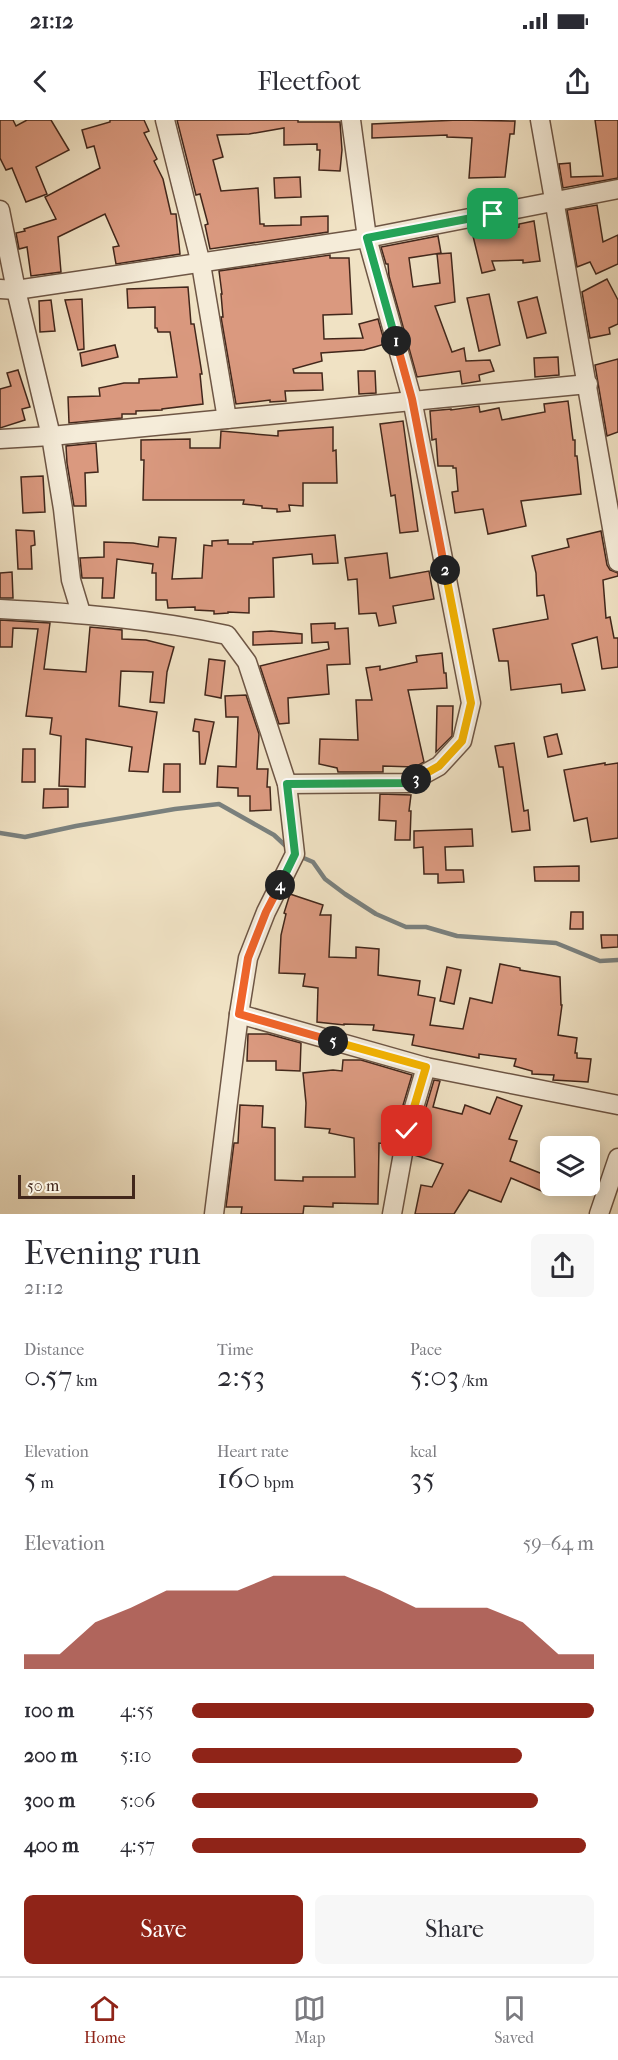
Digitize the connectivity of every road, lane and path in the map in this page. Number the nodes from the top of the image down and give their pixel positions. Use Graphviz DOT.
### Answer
graph roads {
  1 [pos="165,120"];
  2 [pos="351,120"];
  3 [pos="540,120"];
  4 [pos="618,189"];
  5 [pos="555,201"];
  6 [pos="0,210"];
  7 [pos="367,238"];
  8 [pos="201,264"];
  9 [pos="8,290"];
  10 [pos="588,384"];
  11 [pos="412,399"];
  12 [pos="227,419"];
  13 [pos="51,436"];
  14 [pos="0,439"];
  15 [pos="610,470"];
  16 [pos="618,562"];
  17 [pos="0,609"];
  18 [pos="81,613"];
  19 [pos="287,784"];
  20 [pos="239,1014"];
  21 [pos="426,1067"];
  22 [pos="618,1105"];
  23 [pos="618,1158"];
  24 [pos="214,1214"];
  25 [pos="392,1214"];
  26 [pos="599,1214"];
  1 -- 8 [label="street"];
  2 -- 7 [label="street"];
  3 -- 5 [label="street"];
  4 -- 5 [label="street"];
  5 -- 7 [label="street"];
  5 -- 10 [label="street"];
  6 -- 9 [label="street"];
  7 -- 8 [label="street"];
  7 -- 11 [label="street"];
  8 -- 9 [label="street"];
  8 -- 12 [label="street"];
  9 -- 13 [label="street"];
  10 -- 11 [label="street"];
  10 -- 15 [label="street"];
  11 -- 12 [label="street"];
  11 -- 19 [label="street"];
  12 -- 13 [label="street"];
  13 -- 14 [label="street"];
  13 -- 18 [label="street"];
  15 -- 16 [label="street"];
  17 -- 18 [label="street"];
  18 -- 19 [label="street"];
  19 -- 20 [label="street"];
  20 -- 21 [label="street"];
  20 -- 24 [label="street"];
  21 -- 22 [label="street"];
  21 -- 25 [label="street"];
  23 -- 26 [label="street"];
}
